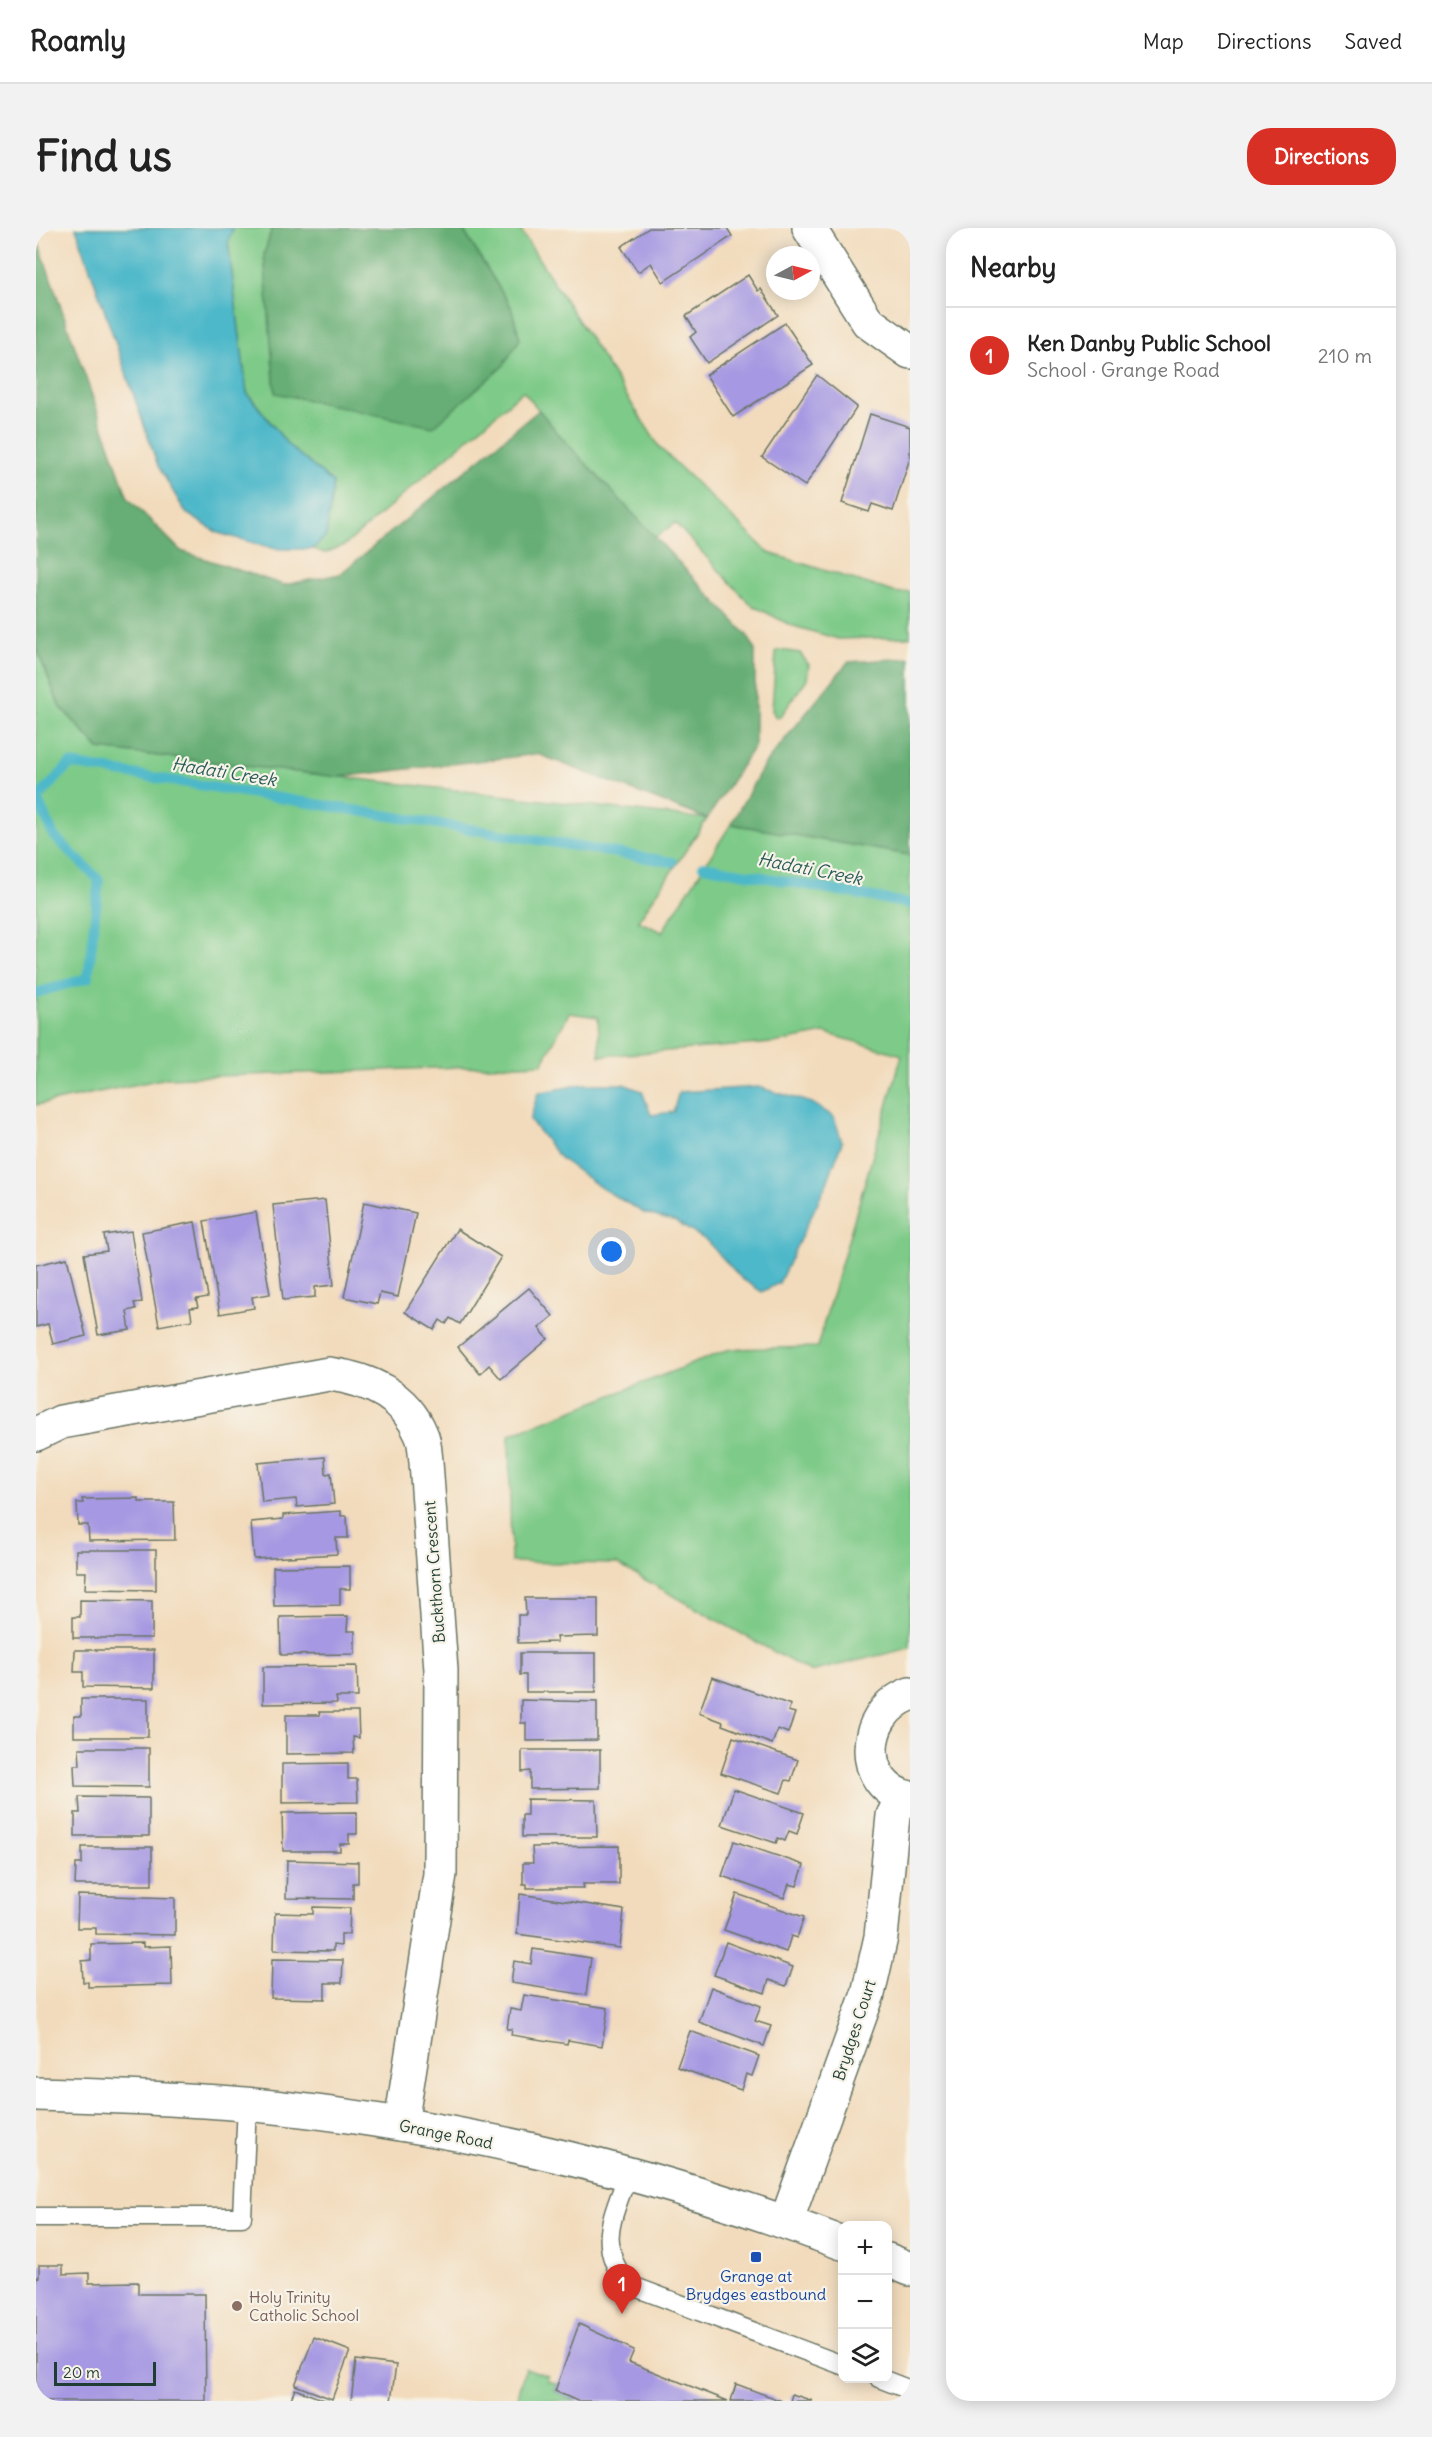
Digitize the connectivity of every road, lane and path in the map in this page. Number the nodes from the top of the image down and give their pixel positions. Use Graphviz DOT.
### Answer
graph roads {
  1 [pos="808,228"];
  2 [pos="910,352"];
  3 [pos="36,1434"];
  4 [pos="910,1694"];
  5 [pos="906,1797"];
  6 [pos="36,2094"];
  7 [pos="247,2104"];
  8 [pos="402,2124"];
  9 [pos="628,2174"];
  10 [pos="36,2217"];
  11 [pos="786,2222"];
  12 [pos="838,2241"];
  13 [pos="892,2262"];
  14 [pos="910,2269"];
  15 [pos="838,2363"];
  16 [pos="890,2383"];
  17 [pos="910,2390"];
  1 -- 2 [label="street"];
  3 -- 8 [label="street, Buckthorn Crescent"];
  4 -- 5 [label="street, Brydges Court"];
  5 -- 11 [label="street, Brydges Court"];
  6 -- 7 [label="street, Grange Road"];
  7 -- 8 [label="street, Grange Road"];
  7 -- 10 [label="lane"];
  8 -- 9 [label="street, Grange Road"];
  9 -- 11 [label="street, Grange Road"];
  9 -- 15 [label="lane"];
  11 -- 12 [label="street, Grange Road"];
  13 -- 14 [label="street"];
  16 -- 17 [label="lane"];
}
